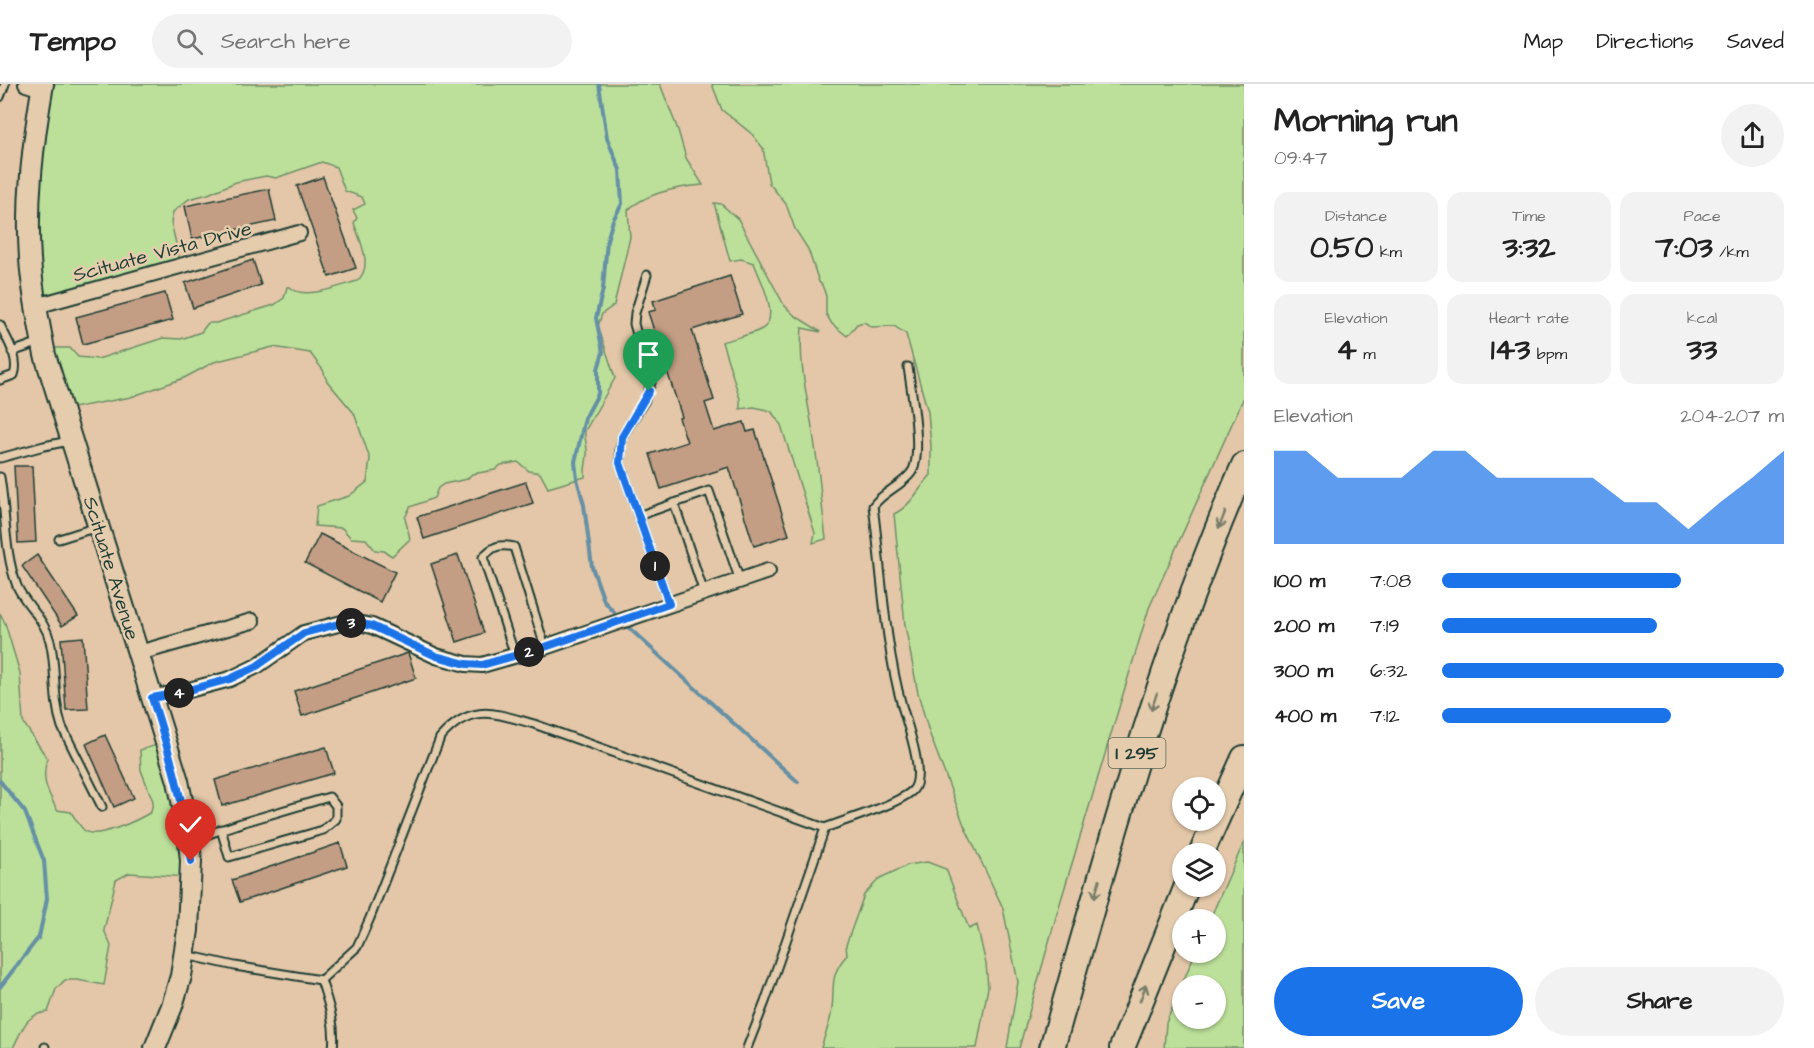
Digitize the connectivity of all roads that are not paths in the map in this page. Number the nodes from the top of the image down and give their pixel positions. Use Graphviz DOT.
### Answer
graph roads {
  1 [pos="5,84"];
  2 [pos="37,86"];
  3 [pos="0,97"];
  4 [pos="299,233"];
  5 [pos="647,275"];
  6 [pos="36,306"];
  7 [pos="0,325"];
  8 [pos="43,341"];
  9 [pos="12,352"];
  10 [pos="908,367"];
  11 [pos="0,380"];
  12 [pos="72,441"];
  13 [pos="0,458"];
  14 [pos="1244,465"];
  15 [pos="0,477"];
  16 [pos="674,503"];
  17 [pos="638,516"];
  18 [pos="99,526"];
  19 [pos="59,539"];
  20 [pos="768,572"];
  21 [pos="740,581"];
  22 [pos="704,593"];
  23 [pos="669,604"];
  24 [pos="252,621"];
  25 [pos="545,647"];
  26 [pos="139,653"];
  27 [pos="515,656"];
  28 [pos="152,698"];
  29 [pos="1244,758"];
  30 [pos="102,807"];
  31 [pos="825,828"];
  32 [pos="221,829"];
  33 [pos="189,841"];
  34 [pos="1206,843"];
  35 [pos="1183,897"];
  36 [pos="186,955"];
  37 [pos="321,980"];
  38 [pos="155,1048"];
  39 [pos="333,1048"];
  40 [pos="747,1048"];
  41 [pos="1052,1048"];
  42 [pos="1122,1048"];
  1 -- 3 [label="lane"];
  2 -- 6 [label="main road, Scituate Avenue"];
  4 -- 6 [label="street, Scituate Vista Drive"];
  5 -- 17 [label="lane"];
  6 -- 8 [label="main road, Scituate Avenue"];
  7 -- 9 [label="lane"];
  8 -- 9 [label="lane"];
  8 -- 12 [label="main road, Scituate Avenue"];
  9 -- 11 [label="lane"];
  10 -- 31 [label="lane"];
  12 -- 13 [label="lane"];
  12 -- 18 [label="main road, Scituate Avenue"];
  14 -- 41 [label="highway, I 295, one-way"];
  15 -- 30 [label="lane"];
  16 -- 17 [label="lane"];
  16 -- 21 [label="lane"];
  16 -- 22 [label="lane"];
  17 -- 23 [label="lane"];
  18 -- 19 [label="lane"];
  18 -- 26 [label="main road, Scituate Avenue"];
  20 -- 21 [label="street"];
  21 -- 22 [label="street"];
  22 -- 23 [label="street"];
  23 -- 25 [label="street"];
  24 -- 26 [label="street"];
  25 -- 27 [label="street"];
  25 -- 27 [label="lane"];
  26 -- 28 [label="main road, Scituate Avenue"];
  27 -- 28 [label="street"];
  28 -- 33 [label="main road, Scituate Avenue"];
  29 -- 34 [label="highway"];
  31 -- 37 [label="lane"];
  31 -- 40 [label="lane"];
  32 -- 32 [label="lane"];
  32 -- 33 [label="lane"];
  33 -- 36 [label="main road, Scituate Avenue"];
  42 -- 35 [label="highway, one-way"];
  36 -- 37 [label="lane"];
  36 -- 38 [label="main road, Scituate Avenue"];
  37 -- 39 [label="lane"];
}
